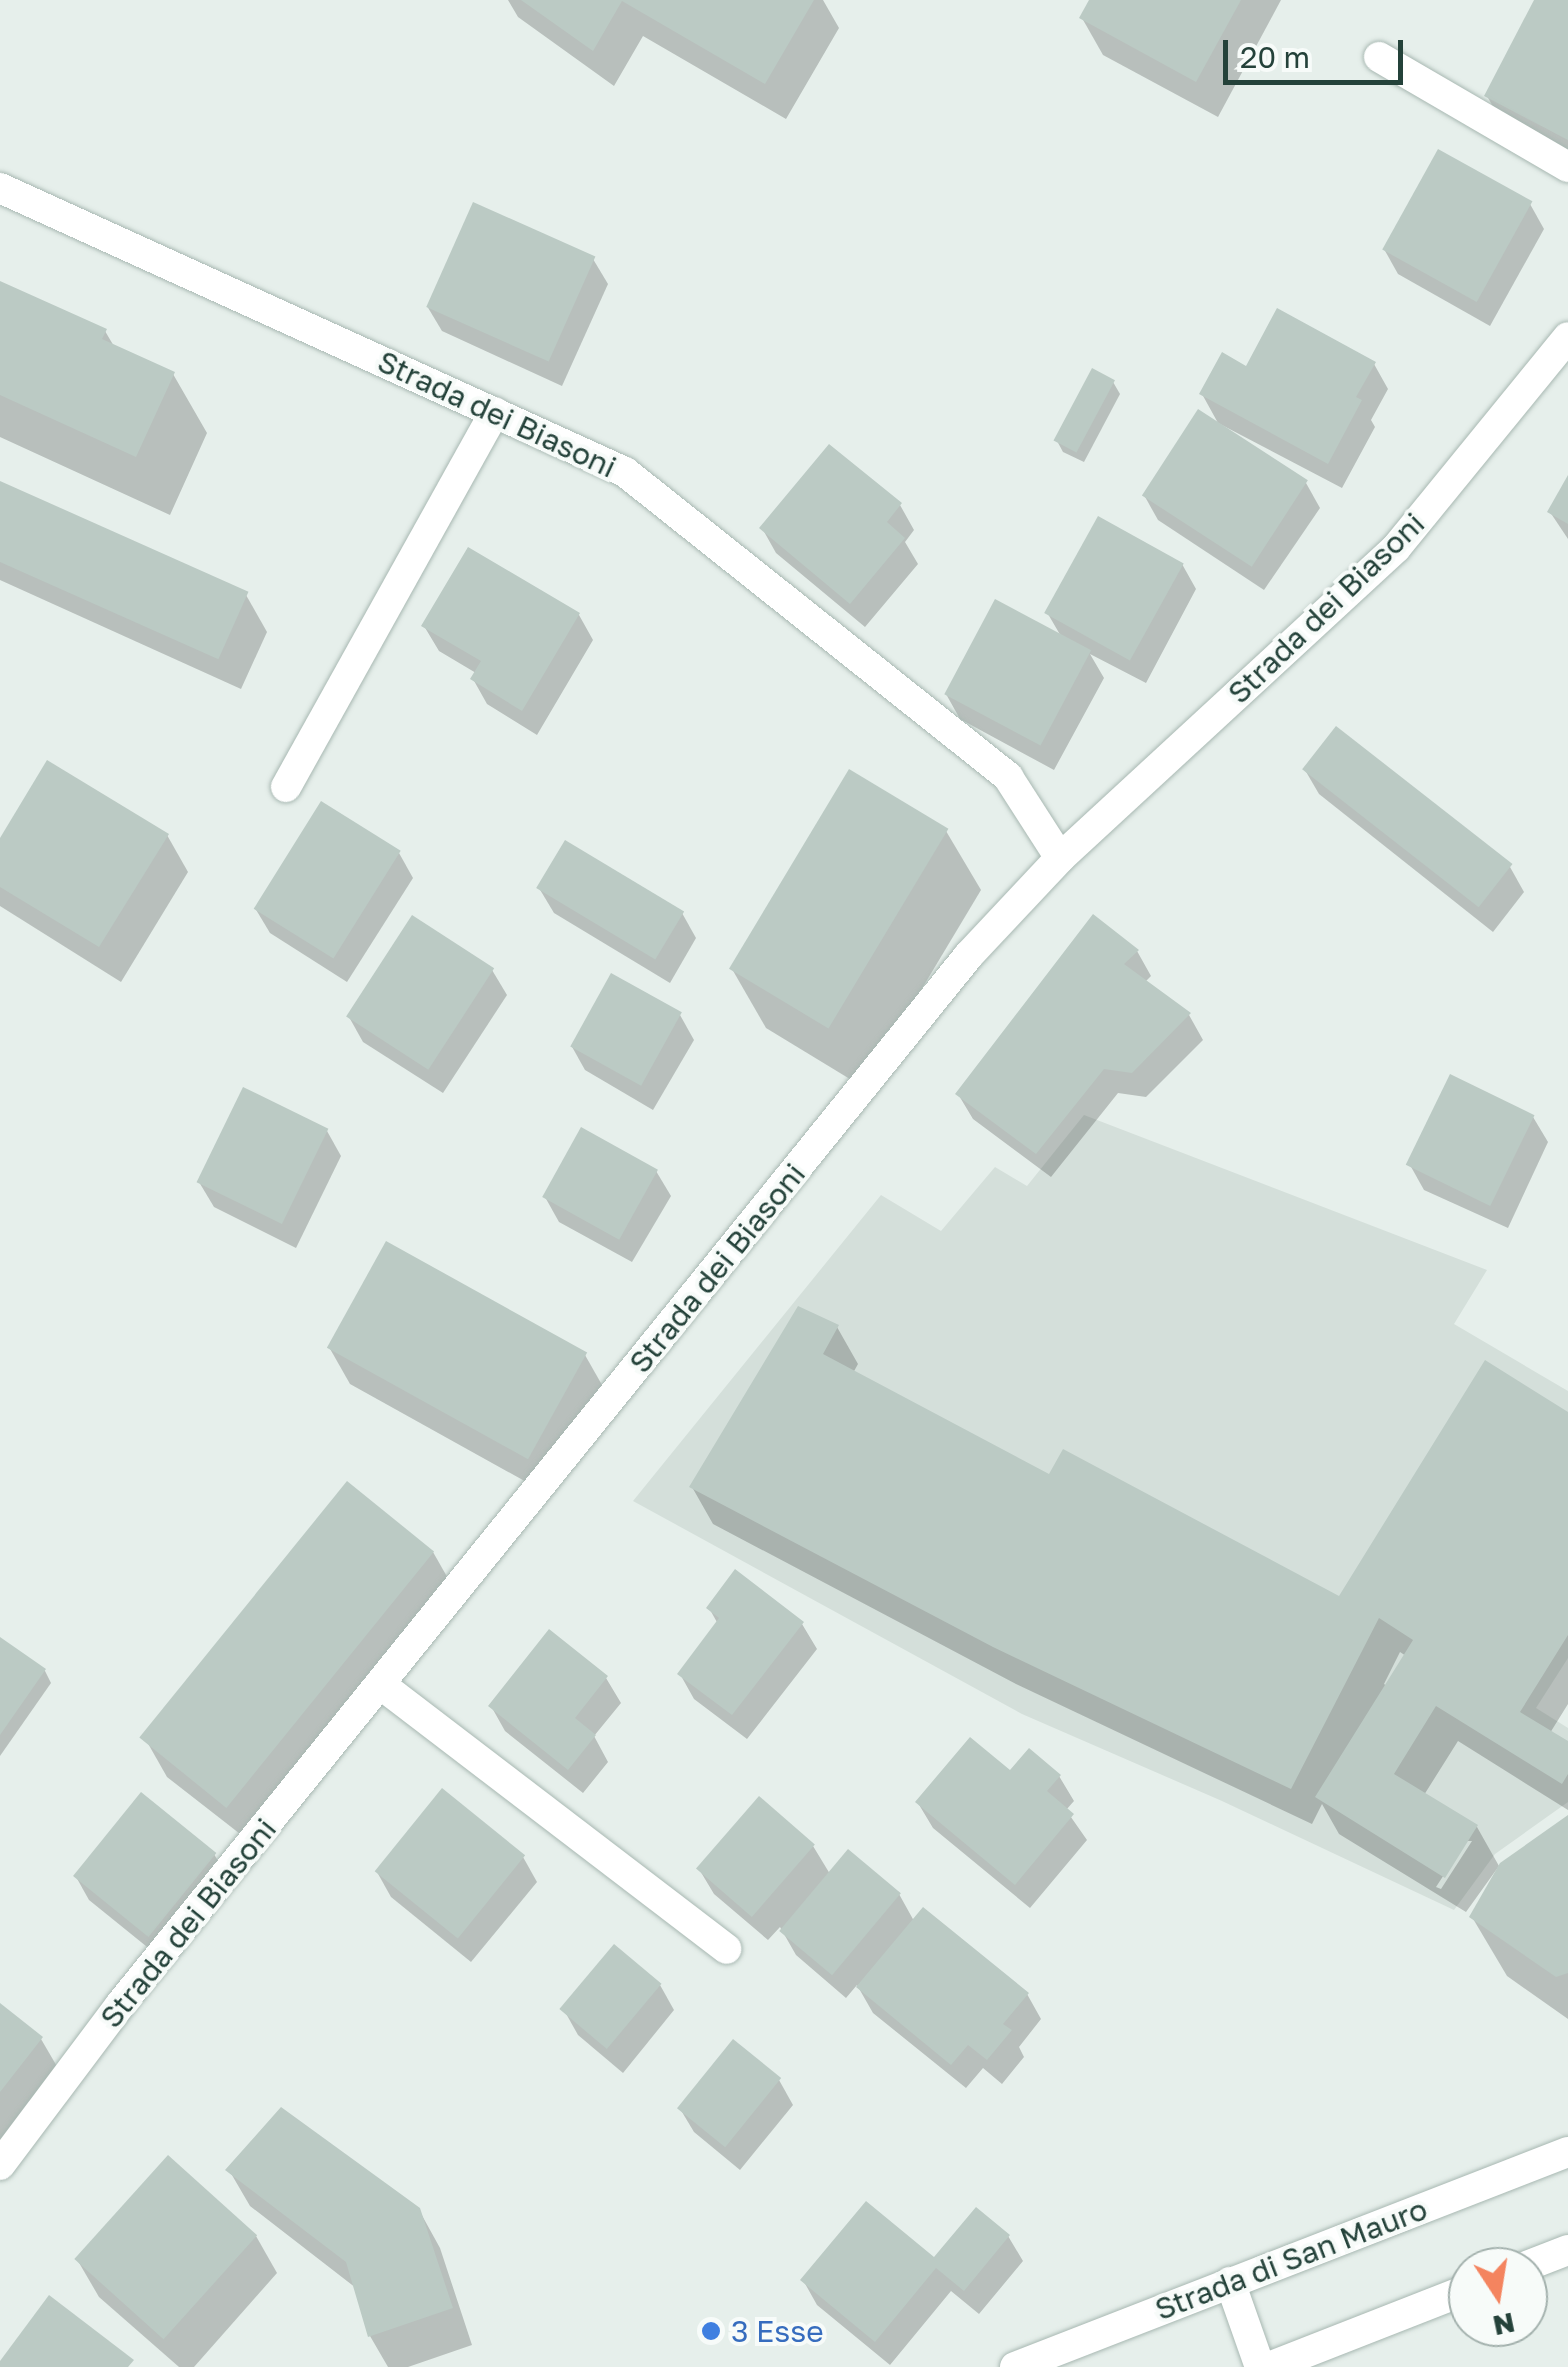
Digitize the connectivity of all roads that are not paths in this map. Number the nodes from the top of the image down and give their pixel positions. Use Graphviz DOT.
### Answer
graph roads {
  1 [pos="1379,57"];
  2 [pos="1568,166"];
  3 [pos="0,188"];
  4 [pos="1568,337"];
  5 [pos="495,412"];
  6 [pos="286,787"];
  7 [pos="1060,858"];
  8 [pos="380,1684"];
  9 [pos="726,1950"];
  10 [pos="1568,2152"];
  11 [pos="0,2165"];
  12 [pos="1230,2282"];
  13 [pos="1448,2297"];
  14 [pos="1015,2367"];
  15 [pos="1260,2367"];
  16 [pos="1269,2367"];
  1 -- 2 [label="street"];
  3 -- 5 [label="street, Strada dei Biasoni"];
  4 -- 7 [label="street, Strada dei Biasoni"];
  5 -- 6 [label="street"];
  5 -- 7 [label="street, Strada dei Biasoni"];
  7 -- 8 [label="street, Strada dei Biasoni"];
  8 -- 9 [label="street"];
  8 -- 11 [label="street, Strada dei Biasoni"];
  10 -- 12 [label="street, Strada di San Mauro"];
  12 -- 14 [label="street, Strada di San Mauro"];
  12 -- 15 [label="street"];
  13 -- 16 [label="street"];
}
